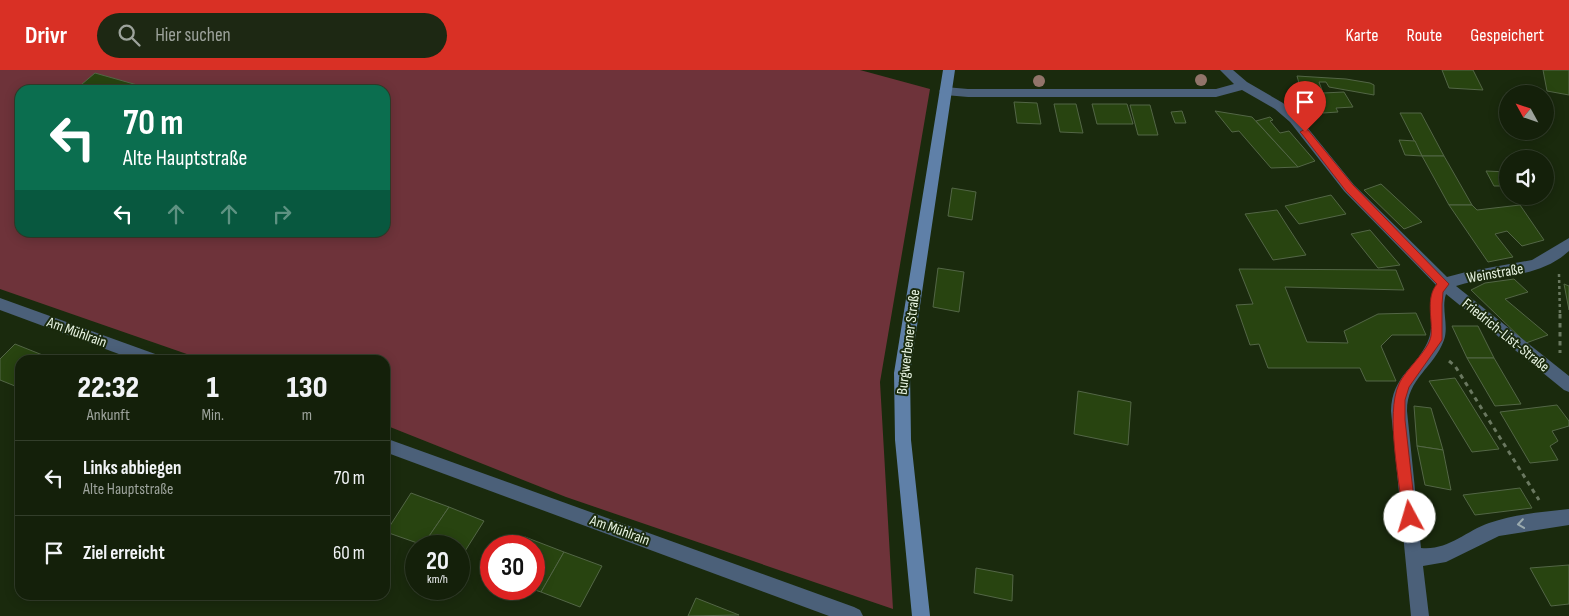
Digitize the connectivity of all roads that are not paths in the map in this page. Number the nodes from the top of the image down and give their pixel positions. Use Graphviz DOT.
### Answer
graph roads {
  1 [pos="949,70"];
  2 [pos="1226,70"];
  3 [pos="1243,85"];
  4 [pos="945,91"];
  5 [pos="1569,243"];
  6 [pos="1444,284"];
  7 [pos="0,304"];
  8 [pos="139,355"];
  9 [pos="1565,382"];
  10 [pos="390,447"];
  11 [pos="1560,518"];
  12 [pos="1414,556"];
  13 [pos="854,616"];
  14 [pos="920,616"];
  15 [pos="1420,616"];
  1 -- 4 [label="main road, Burgwerbener Straße"];
  2 -- 3 [label="street, Friedrich-List-Straße"];
  3 -- 4 [label="street"];
  3 -- 6 [label="street, Friedrich-List-Straße"];
  4 -- 14 [label="main road, Burgwerbener Straße"];
  5 -- 6 [label="street, Weinstraße"];
  6 -- 9 [label="street, Friedrich-List-Straße"];
  6 -- 12 [label="street"];
  7 -- 8 [label="street, Am Mühlrain"];
  10 -- 13 [label="street, Am Mühlrain"];
  11 -- 12 [label="street, one-way"];
  12 -- 15 [label="street"];
}
